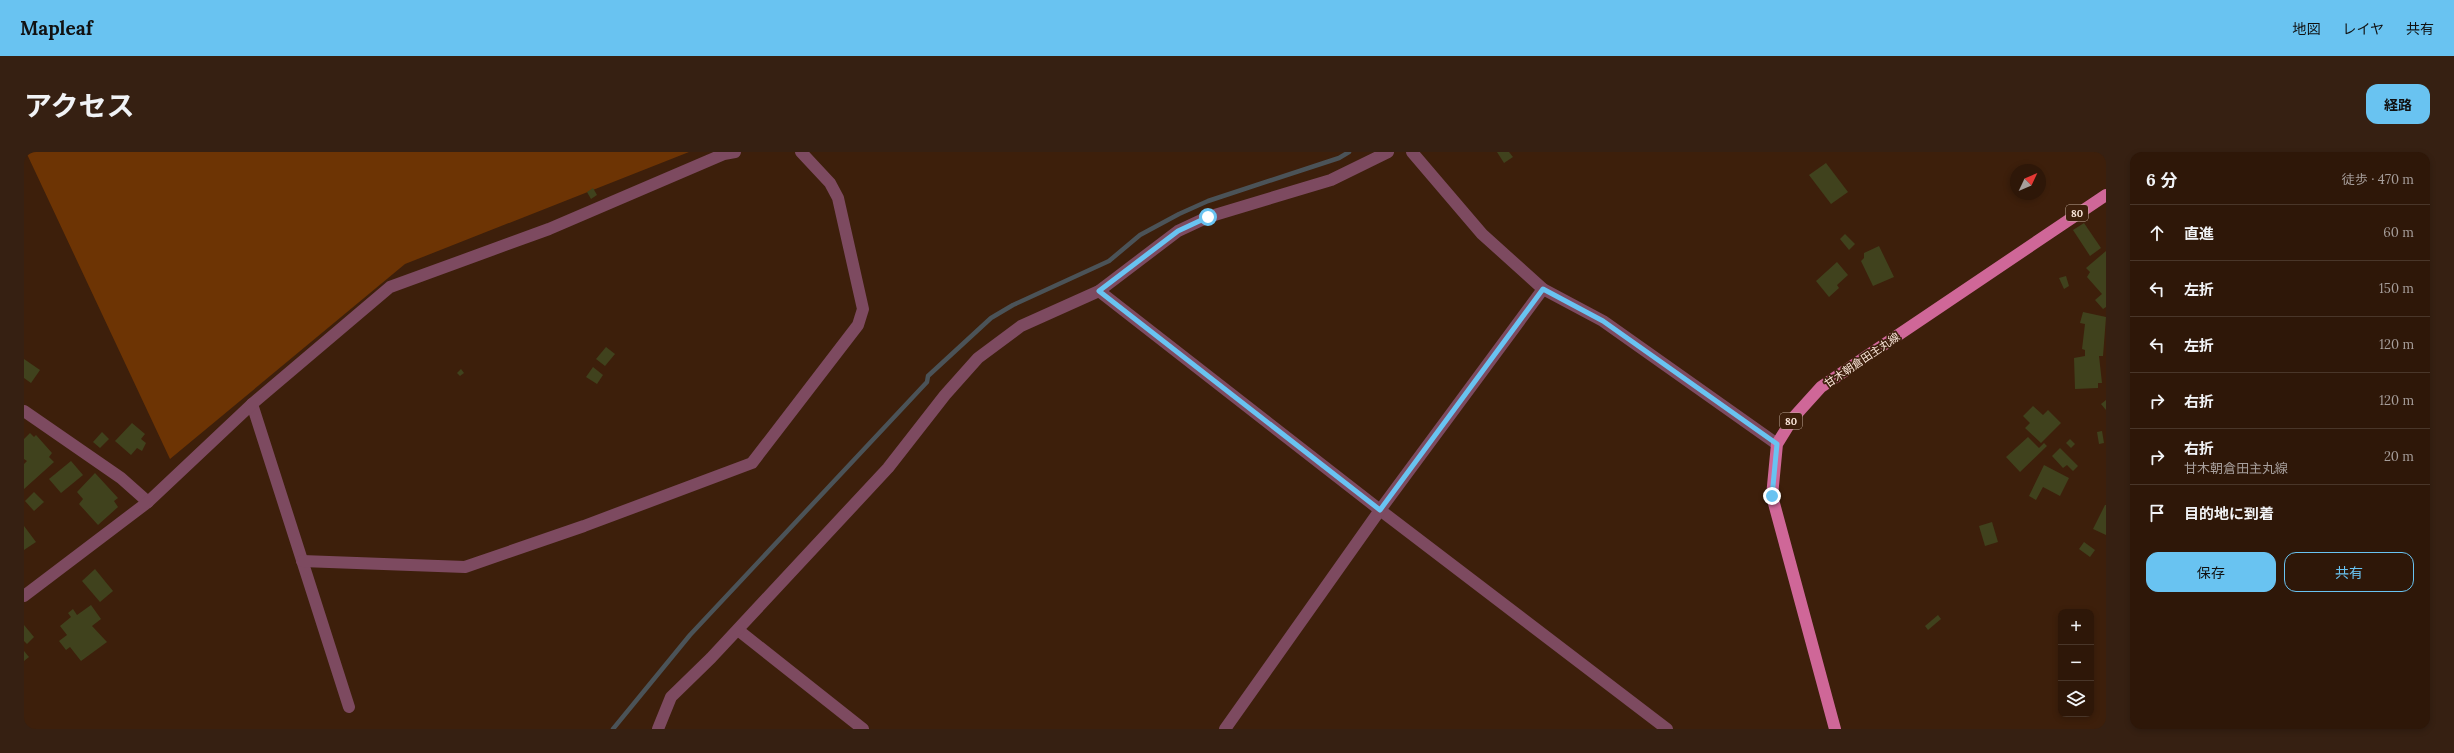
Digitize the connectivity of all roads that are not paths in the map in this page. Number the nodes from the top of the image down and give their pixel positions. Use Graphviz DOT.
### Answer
graph roads {
  1 [pos="735,152"];
  2 [pos="801,152"];
  3 [pos="1388,152"];
  4 [pos="1412,152"];
  5 [pos="2106,195"];
  6 [pos="1543,289"];
  7 [pos="1099,291"];
  8 [pos="252,404"];
  9 [pos="24,412"];
  10 [pos="1777,444"];
  11 [pos="148,502"];
  12 [pos="1380,510"];
  13 [pos="302,561"];
  14 [pos="24,596"];
  15 [pos="738,630"];
  16 [pos="349,707"];
  17 [pos="658,729"];
  18 [pos="863,729"];
  19 [pos="1225,729"];
  20 [pos="1667,729"];
  21 [pos="1834,729"];
  1 -- 8 [label="street"];
  2 -- 13 [label="street"];
  3 -- 7 [label="street"];
  4 -- 6 [label="street"];
  5 -- 10 [label="main road, 甘木朝倉田主丸線 / 80"];
  6 -- 10 [label="street"];
  6 -- 12 [label="street"];
  7 -- 12 [label="street"];
  7 -- 15 [label="street"];
  8 -- 11 [label="street"];
  8 -- 13 [label="street"];
  9 -- 11 [label="street"];
  10 -- 21 [label="main road, 甘木朝倉田主丸線 / 80"];
  11 -- 14 [label="street"];
  12 -- 19 [label="street"];
  12 -- 20 [label="street"];
  13 -- 16 [label="street"];
  15 -- 17 [label="street"];
  15 -- 18 [label="street"];
}
